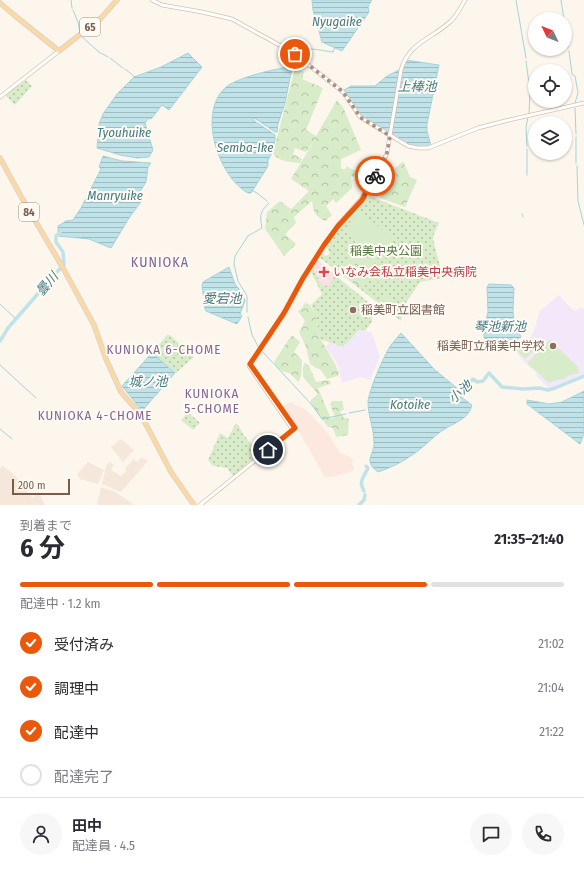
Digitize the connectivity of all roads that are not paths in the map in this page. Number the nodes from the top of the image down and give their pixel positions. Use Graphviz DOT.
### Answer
graph roads {
  1 [pos="117,0"];
  2 [pos="152,0"];
  3 [pos="466,0"];
  4 [pos="0,3"];
  5 [pos="59,51"];
  6 [pos="0,97"];
  7 [pos="584,103"];
  8 [pos="390,136"];
  9 [pos="0,158"];
  10 [pos="194,505"];
  11 [pos="200,505"];
  1 -- 5 [label="main road, 65"];
  2 -- 8 [label="main road"];
  3 -- 8 [label="main road"];
  4 -- 5 [label="main road"];
  5 -- 6 [label="main road"];
  7 -- 8 [label="main road"];
  8 -- 11 [label="main road"];
  9 -- 10 [label="main road, 84"];
}
